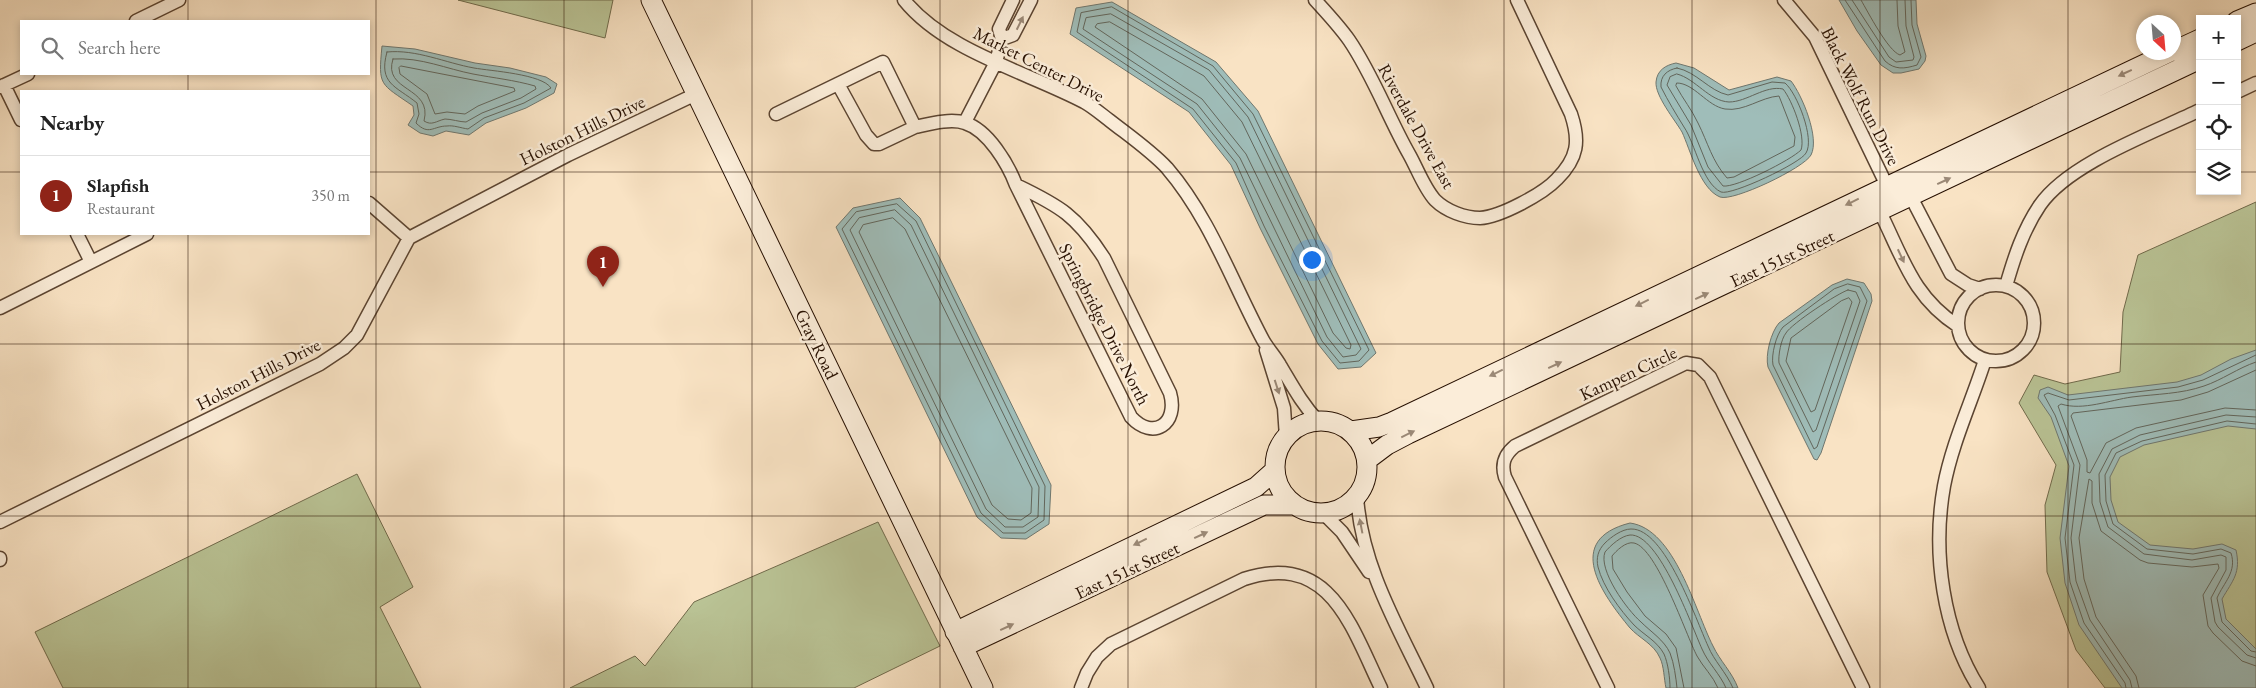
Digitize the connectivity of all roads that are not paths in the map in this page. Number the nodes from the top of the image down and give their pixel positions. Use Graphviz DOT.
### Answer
graph roads {
  1 [pos="179,0"];
  2 [pos="650,0"];
  3 [pos="904,0"];
  4 [pos="1013,0"];
  5 [pos="1031,0"];
  6 [pos="1315,0"];
  7 [pos="1517,0"];
  8 [pos="1784,0"];
  9 [pos="2256,12"];
  10 [pos="2241,19"];
  11 [pos="138,20"];
  12 [pos="2256,32"];
  13 [pos="1002,39"];
  14 [pos="2241,39"];
  15 [pos="2196,41"];
  16 [pos="2181,48"];
  17 [pos="2153,60"];
  18 [pos="2198,60"];
  19 [pos="996,62"];
  20 [pos="26,75"];
  21 [pos="2256,83"];
  22 [pos="838,84"];
  23 [pos="2,86"];
  24 [pos="2241,90"];
  25 [pos="696,94"];
  26 [pos="2196,112"];
  27 [pos="776,114"];
  28 [pos="20,118"];
  29 [pos="965,122"];
  30 [pos="915,127"];
  31 [pos="1016,185"];
  32 [pos="1887,186"];
  33 [pos="1911,197"];
  34 [pos="370,204"];
  35 [pos="1880,212"];
  36 [pos="78,235"];
  37 [pos="145,235"];
  38 [pos="409,238"];
  39 [pos="91,262"];
  40 [pos="2006,286"];
  41 [pos="1980,289"];
  42 [pos="0,308"];
  43 [pos="1958,326"];
  44 [pos="1264,341"];
  45 [pos="1985,360"];
  46 [pos="1318,421"];
  47 [pos="1351,431"];
  48 [pos="1286,437"];
  49 [pos="1367,460"];
  50 [pos="1275,470"];
  51 [pos="1357,496"];
  52 [pos="1294,504"];
  53 [pos="1324,513"];
  54 [pos="0,522"];
  55 [pos="1380,588"];
  56 [pos="959,640"];
  57 [pos="1607,687"];
  58 [pos="983,688"];
  59 [pos="1081,688"];
  60 [pos="1381,688"];
  61 [pos="1427,688"];
  62 [pos="1863,688"];
  63 [pos="1979,688"];
  1 -- 11 [label="street"];
  2 -- 25 [label="street, Gray Road"];
  3 -- 19 [label="street, Market Center Drive"];
  4 -- 13 [label="street"];
  13 -- 5 [label="street, one-way"];
  6 -- 7 [label="street, Riverdale Drive East"];
  8 -- 32 [label="street, Black Wolf Run Drive"];
  9 -- 10 [label="street"];
  12 -- 14 [label="street"];
  13 -- 19 [label="street"];
  15 -- 16 [label="street"];
  17 -- 32 [label="street, East 151st Street, one-way"];
  33 -- 18 [label="street, East 151st Street, one-way"];
  19 -- 29 [label="street"];
  19 -- 44 [label="street, Market Center Drive"];
  20 -- 23 [label="street"];
  21 -- 24 [label="street"];
  22 -- 27 [label="street"];
  22 -- 30 [label="street"];
  22 -- 30 [label="street"];
  23 -- 28 [label="street"];
  25 -- 38 [label="street, Holston Hills Drive"];
  25 -- 56 [label="street, Gray Road"];
  26 -- 40 [label="street"];
  29 -- 30 [label="street"];
  29 -- 31 [label="street, Springbridge Drive North"];
  31 -- 31 [label="street, Springbridge Drive North"];
  32 -- 47 [label="street, East 151st Street, one-way"];
  33 -- 35 [label="street, East 151st Street"];
  33 -- 41 [label="street"];
  34 -- 38 [label="street"];
  35 -- 43 [label="street, one-way"];
  49 -- 35 [label="street, East 151st Street, one-way"];
  36 -- 39 [label="street"];
  37 -- 39 [label="street"];
  38 -- 54 [label="street, Holston Hills Drive"];
  39 -- 42 [label="street"];
  40 -- 41 [label="street"];
  40 -- 45 [label="street"];
  41 -- 43 [label="street"];
  43 -- 45 [label="street"];
  44 -- 46 [label="street, Market Center Drive"];
  44 -- 48 [label="street, Market Center Drive, one-way"];
  45 -- 63 [label="street"];
  46 -- 47 [label="street"];
  46 -- 48 [label="street"];
  47 -- 49 [label="street"];
  48 -- 50 [label="street"];
  49 -- 51 [label="street"];
  50 -- 52 [label="street"];
  50 -- 56 [label="street, East 151st Street, one-way"];
  51 -- 53 [label="street"];
  55 -- 51 [label="street, one-way"];
  52 -- 53 [label="street"];
  56 -- 52 [label="street, East 151st Street, one-way"];
  53 -- 55 [label="street"];
  55 -- 61 [label="street"];
  56 -- 58 [label="street, Gray Road"];
  57 -- 62 [label="street, Kampen Circle"];
  59 -- 60 [label="street"];
}
